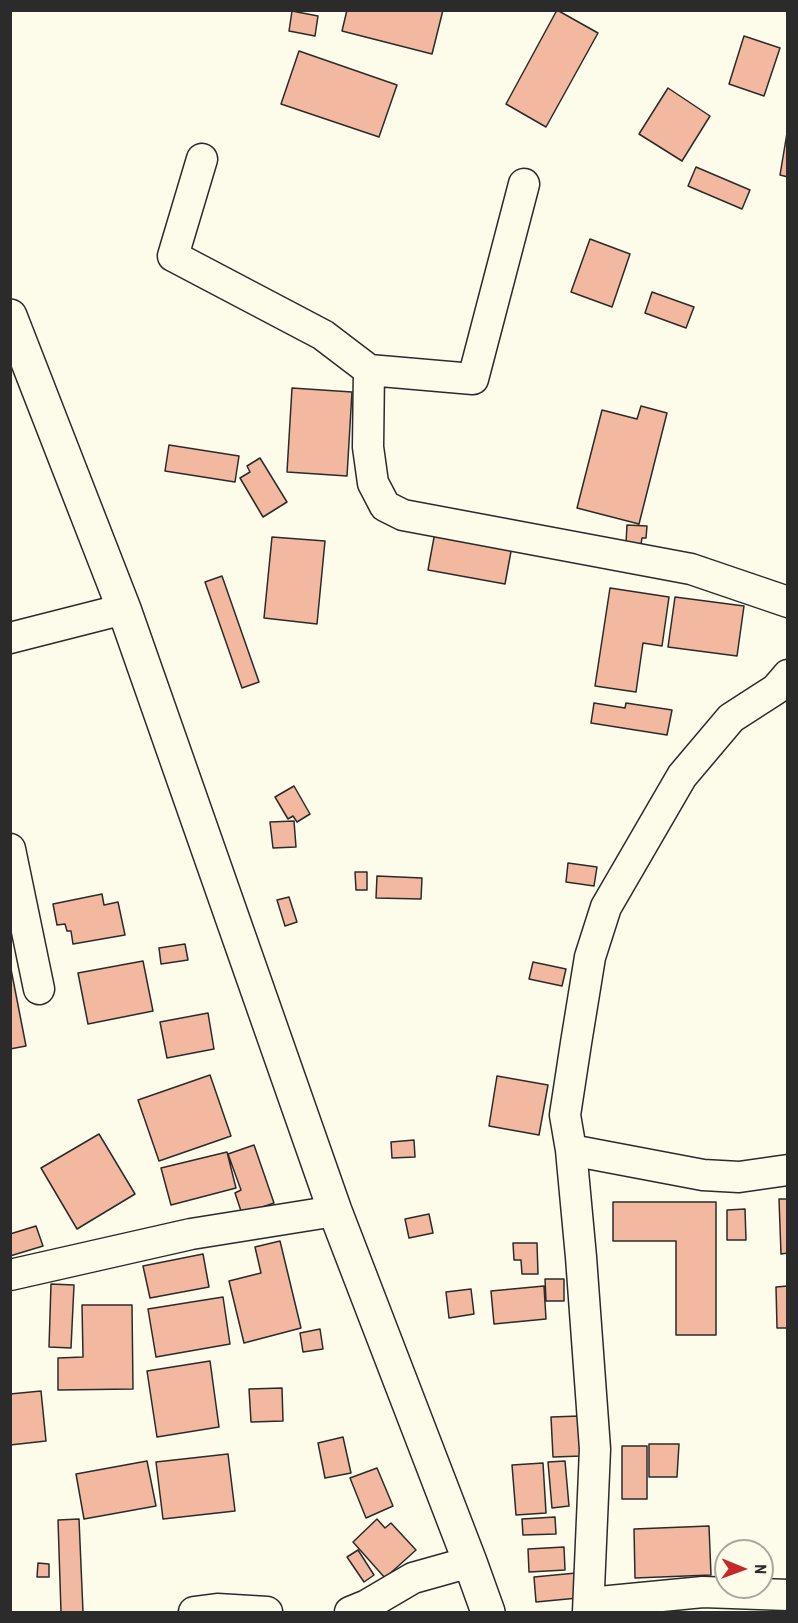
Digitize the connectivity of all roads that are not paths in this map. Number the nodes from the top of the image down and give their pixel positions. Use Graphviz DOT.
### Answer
graph roads {
  1 [pos="202,159"];
  2 [pos="524,184"];
  3 [pos="10,316"];
  4 [pos="369,370"];
  5 [pos="788,602"];
  6 [pos="124,609"];
  7 [pos="10,638"];
  8 [pos="784,686"];
  9 [pos="10,849"];
  10 [pos="39,989"];
  11 [pos="572,1150"];
  12 [pos="788,1170"];
  13 [pos="335,1212"];
  14 [pos="10,1275"];
  15 [pos="470,1562"];
  16 [pos="788,1595"];
  17 [pos="588,1608"];
  18 [pos="194,1612"];
  19 [pos="267,1612"];
  20 [pos="350,1612"];
  21 [pos="488,1612"];
  1 -- 4 [label="street"];
  2 -- 4 [label="street"];
  3 -- 6 [label="main road"];
  4 -- 5 [label="street"];
  6 -- 7 [label="street"];
  6 -- 13 [label="main road"];
  8 -- 11 [label="street"];
  9 -- 10 [label="street"];
  11 -- 12 [label="street"];
  11 -- 17 [label="street"];
  13 -- 14 [label="street"];
  13 -- 15 [label="main road"];
  15 -- 20 [label="street"];
  15 -- 21 [label="main road"];
  16 -- 17 [label="street"];
  18 -- 19 [label="street"];
}
